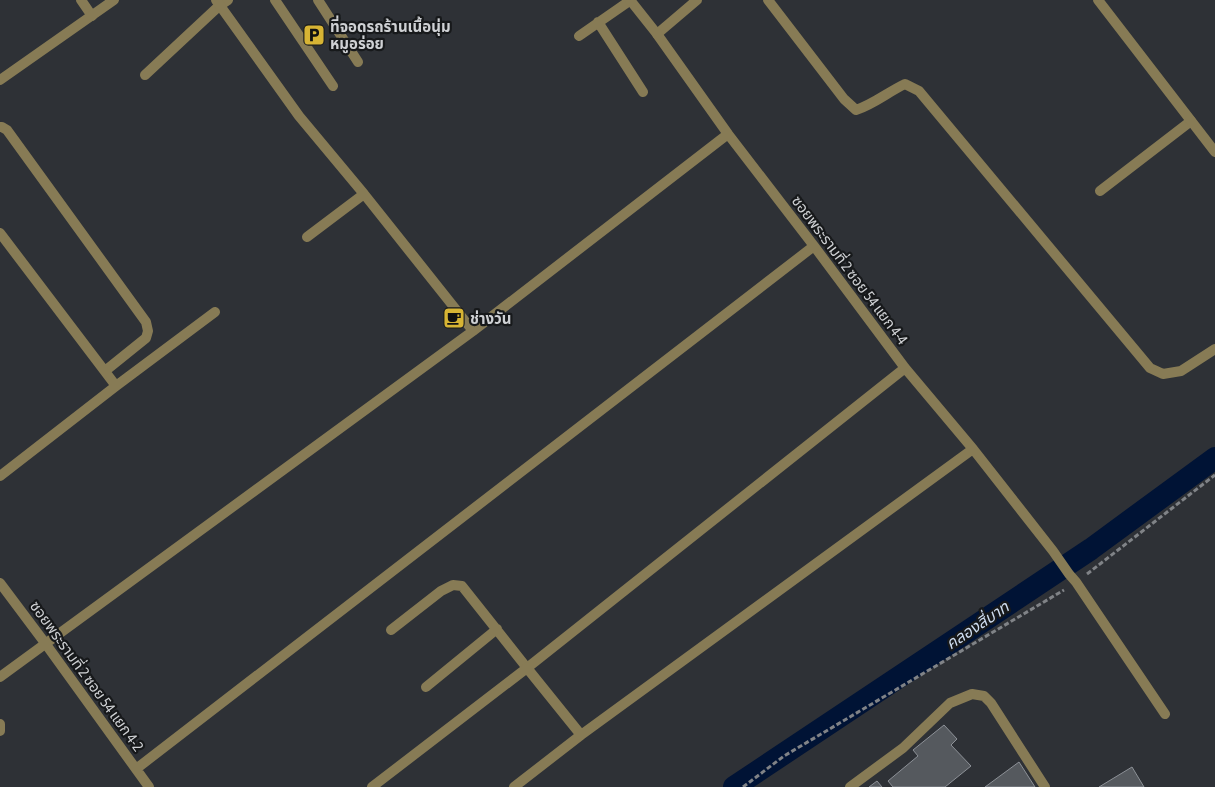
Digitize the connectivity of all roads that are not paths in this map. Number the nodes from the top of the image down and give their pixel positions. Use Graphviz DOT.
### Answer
graph roads {
  1 [pos="81,0"];
  2 [pos="114,0"];
  3 [pos="275,0"];
  4 [pos="318,0"];
  5 [pos="630,0"];
  6 [pos="697,0"];
  7 [pos="768,0"];
  8 [pos="1098,0"];
  9 [pos="221,2"];
  10 [pos="92,16"];
  11 [pos="598,22"];
  12 [pos="657,34"];
  13 [pos="579,36"];
  14 [pos="358,62"];
  15 [pos="145,75"];
  16 [pos="0,80"];
  17 [pos="333,86"];
  18 [pos="643,92"];
  19 [pos="1191,121"];
  20 [pos="0,127"];
  21 [pos="728,134"];
  22 [pos="1215,152"];
  23 [pos="1100,191"];
  24 [pos="364,194"];
  25 [pos="0,233"];
  26 [pos="307,237"];
  27 [pos="814,246"];
  28 [pos="215,312"];
  29 [pos="473,331"];
  30 [pos="1215,349"];
  31 [pos="905,368"];
  32 [pos="105,371"];
  33 [pos="116,386"];
  34 [pos="973,449"];
  35 [pos="0,476"];
  36 [pos="0,583"];
  37 [pos="497,629"];
  38 [pos="391,630"];
  39 [pos="45,643"];
  40 [pos="527,668"];
  41 [pos="0,677"];
  42 [pos="426,687"];
  43 [pos="1164,714"];
  44 [pos="0,724"];
  45 [pos="0,731"];
  46 [pos="582,735"];
  47 [pos="136,769"];
  48 [pos="149,787"];
  49 [pos="372,787"];
  50 [pos="514,787"];
  51 [pos="850,787"];
  52 [pos="1045,787"];
  1 -- 10 [label="street"];
  2 -- 10 [label="street"];
  3 -- 17 [label="street"];
  4 -- 14 [label="street"];
  5 -- 11 [label="street"];
  5 -- 12 [label="street, ซอยพระรามที่ 2 ซอย 54 แยก 4-4"];
  6 -- 12 [label="street"];
  7 -- 30 [label="street"];
  8 -- 19 [label="street"];
  9 -- 15 [label="street"];
  9 -- 24 [label="street"];
  10 -- 16 [label="street"];
  11 -- 13 [label="street"];
  11 -- 18 [label="street"];
  12 -- 21 [label="street, ซอยพระรามที่ 2 ซอย 54 แยก 4-4"];
  19 -- 22 [label="street"];
  19 -- 23 [label="street"];
  20 -- 32 [label="street"];
  21 -- 27 [label="street, ซอยพระรามที่ 2 ซอย 54 แยก 4-4"];
  21 -- 29 [label="street"];
  24 -- 26 [label="street"];
  24 -- 29 [label="street"];
  25 -- 32 [label="street"];
  27 -- 31 [label="street, ซอยพระรามที่ 2 ซอย 54 แยก 4-4"];
  27 -- 47 [label="street"];
  28 -- 33 [label="street"];
  29 -- 39 [label="street"];
  31 -- 34 [label="street, ซอยพระรามที่ 2 ซอย 54 แยก 4-4"];
  31 -- 40 [label="street"];
  32 -- 33 [label="street"];
  33 -- 35 [label="street"];
  34 -- 43 [label="street, ซอยพระรามที่ 2 ซอย 54 แยก 4-4"];
  34 -- 46 [label="street"];
  36 -- 39 [label="street, ซอยพระรามที่ 2 ซอย 54 แยก 4-2"];
  37 -- 38 [label="street"];
  37 -- 40 [label="street"];
  37 -- 42 [label="street"];
  39 -- 41 [label="street"];
  39 -- 47 [label="street, ซอยพระรามที่ 2 ซอย 54 แยก 4-2"];
  40 -- 46 [label="street"];
  40 -- 49 [label="street"];
  44 -- 45 [label="street"];
  46 -- 50 [label="street"];
  47 -- 48 [label="street, ซอยพระรามที่ 2 ซอย 54 แยก 4-2"];
  51 -- 52 [label="street"];
}
